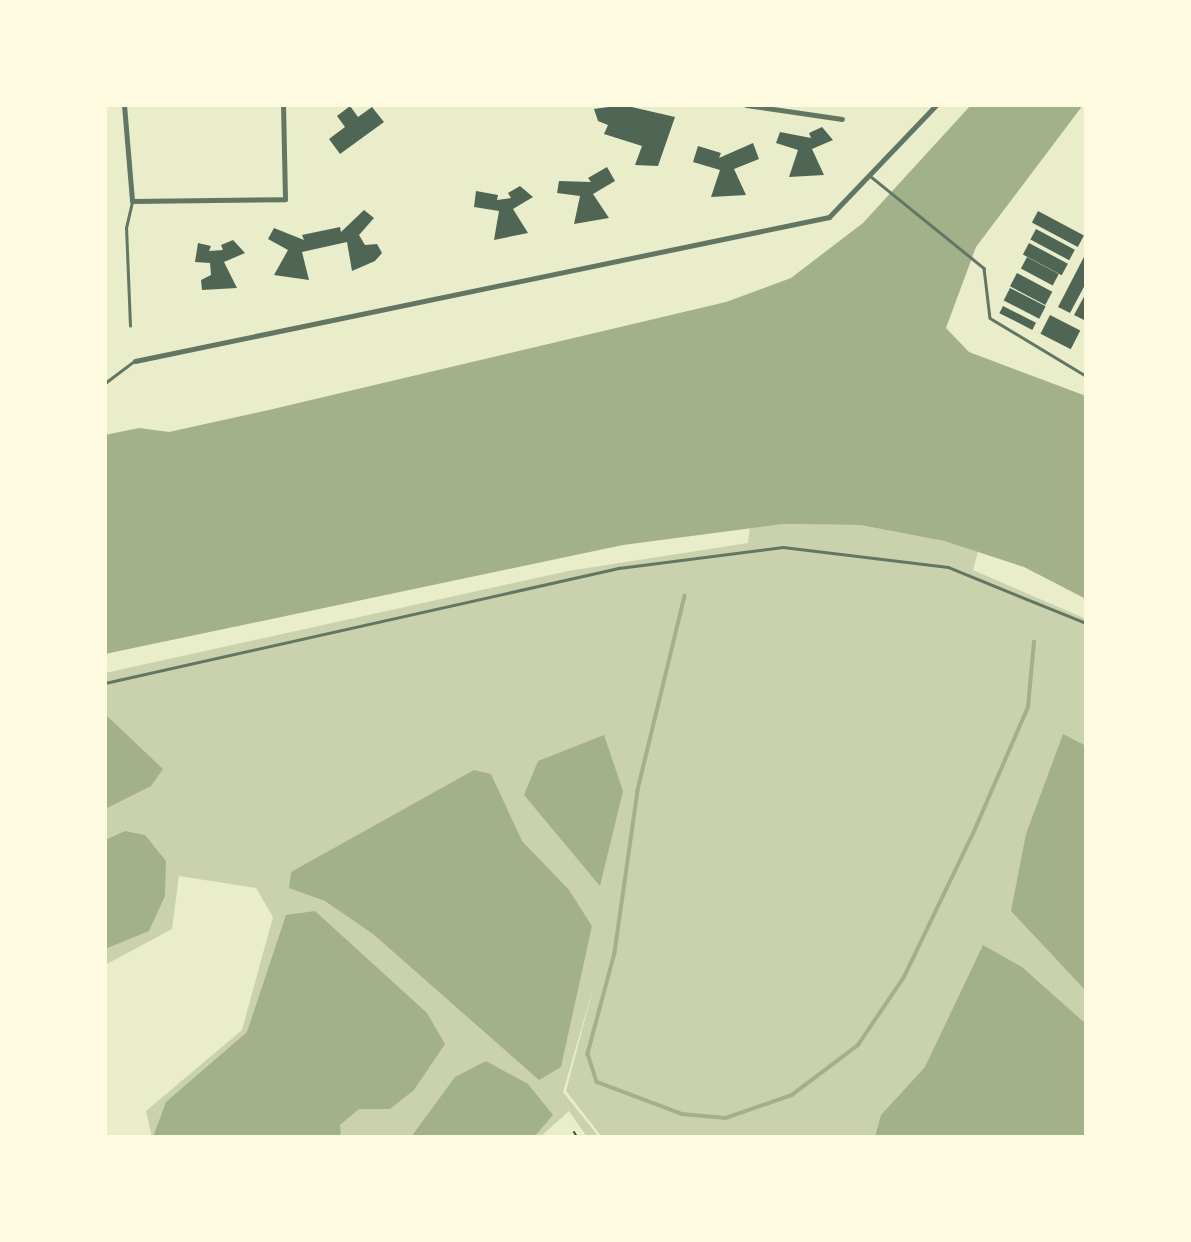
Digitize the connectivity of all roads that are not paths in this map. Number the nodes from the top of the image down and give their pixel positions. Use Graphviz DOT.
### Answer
graph roads {
  1 [pos="124,105"];
  2 [pos="746,105"];
  3 [pos="936,105"];
  4 [pos="283,107"];
  5 [pos="842,119"];
  6 [pos="869,175"];
  7 [pos="132,201"];
  8 [pos="130,326"];
  9 [pos="135,361"];
  10 [pos="1086,376"];
  11 [pos="105,383"];
  12 [pos="1086,623"];
  13 [pos="105,683"];
  1 -- 7 [label="street"];
  2 -- 5 [label="street"];
  3 -- 6 [label="street"];
  4 -- 7 [label="street"];
  6 -- 9 [label="street"];
  6 -- 10 [label="lane"];
  7 -- 8 [label="lane"];
  9 -- 11 [label="lane"];
  12 -- 13 [label="lane"];
}
